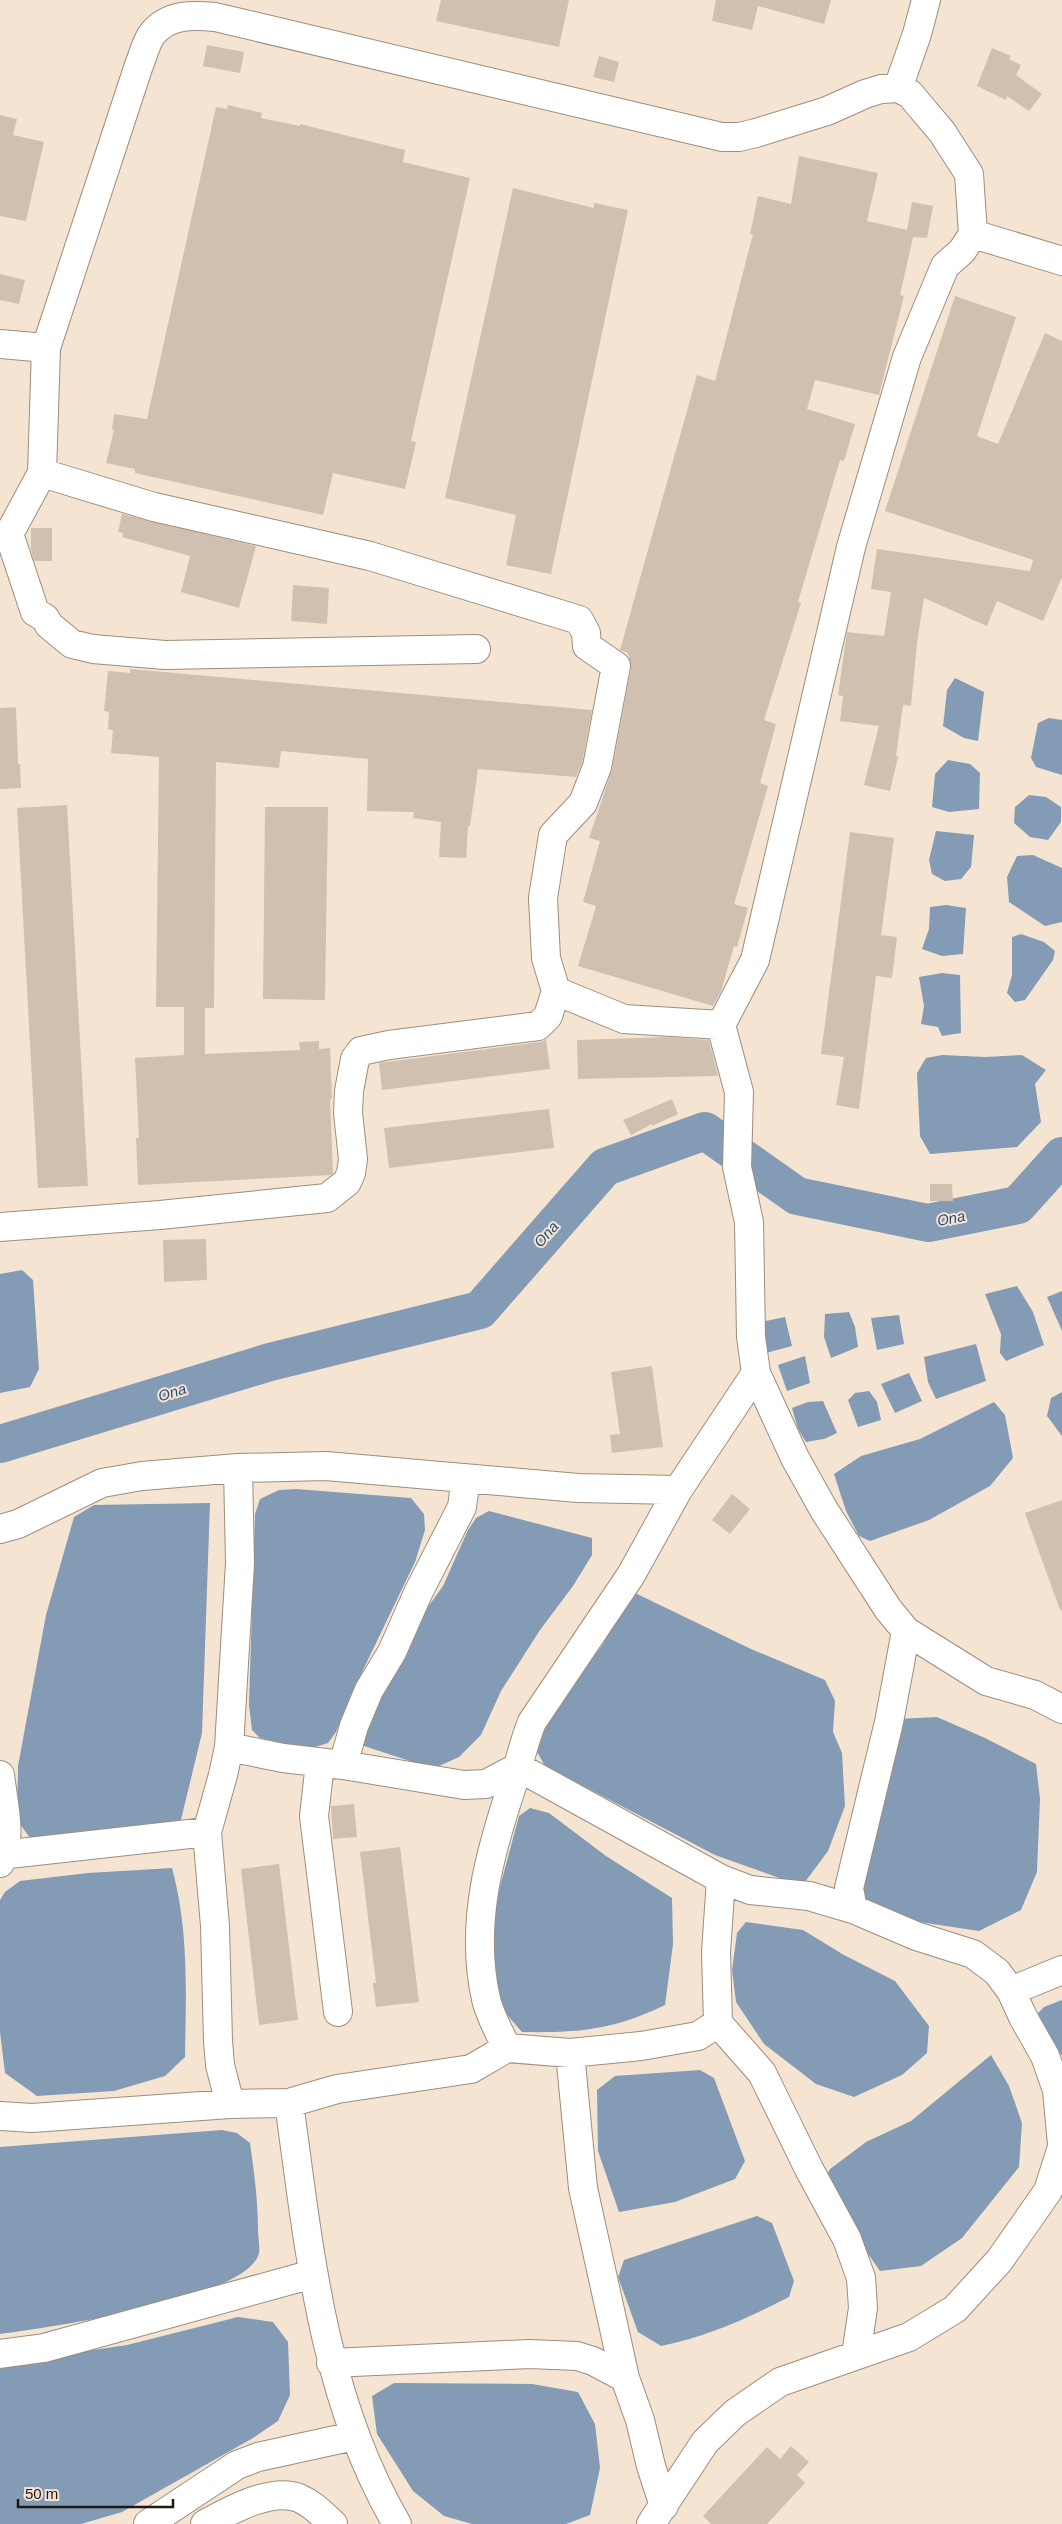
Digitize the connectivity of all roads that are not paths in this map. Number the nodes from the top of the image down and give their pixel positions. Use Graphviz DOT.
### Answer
graph roads {
  1 [pos="926,0"];
  2 [pos="898,88"];
  3 [pos="973,234"];
  4 [pos="1062,261"];
  5 [pos="0,344"];
  6 [pos="46,348"];
  7 [pos="42,473"];
  8 [pos="476,648"];
  9 [pos="556,991"];
  10 [pos="721,1025"];
  11 [pos="0,1227"];
  12 [pos="756,1372"];
  13 [pos="238,1468"];
  14 [pos="466,1478"];
  15 [pos="678,1490"];
  16 [pos="0,1529"];
  17 [pos="906,1631"];
  18 [pos="1062,1708"];
  19 [pos="229,1746"];
  20 [pos="331,1764"];
  21 [pos="518,1767"];
  22 [pos="0,1775"];
  23 [pos="207,1832"];
  24 [pos="2,1857"];
  25 [pos="721,1879"];
  26 [pos="853,1909"];
  27 [pos="1062,1970"];
  28 [pos="1011,1992"];
  29 [pos="338,2012"];
  30 [pos="718,2023"];
  31 [pos="507,2048"];
  32 [pos="570,2053"];
  33 [pos="289,2103"];
  34 [pos="230,2104"];
  35 [pos="0,2116"];
  36 [pos="1062,2146"];
  37 [pos="313,2274"];
  38 [pos="0,2354"];
  39 [pos="856,2355"];
  40 [pos="331,2363"];
  41 [pos="625,2378"];
  42 [pos="354,2436"];
  43 [pos="657,2515"];
  44 [pos="148,2524"];
  45 [pos="205,2524"];
  46 [pos="333,2524"];
  47 [pos="397,2524"];
  1 -- 2 [label="street"];
  2 -- 3 [label="street"];
  2 -- 6 [label="street"];
  3 -- 4 [label="street"];
  3 -- 10 [label="street"];
  5 -- 6 [label="street"];
  6 -- 7 [label="street"];
  7 -- 8 [label="street"];
  7 -- 9 [label="street"];
  9 -- 10 [label="street"];
  9 -- 11 [label="street"];
  10 -- 12 [label="street"];
  12 -- 15 [label="street"];
  12 -- 17 [label="street"];
  13 -- 14 [label="street"];
  13 -- 16 [label="street"];
  13 -- 19 [label="street"];
  14 -- 15 [label="street"];
  14 -- 20 [label="street"];
  15 -- 21 [label="street"];
  17 -- 18 [label="street"];
  17 -- 26 [label="street"];
  19 -- 20 [label="street"];
  19 -- 23 [label="street"];
  20 -- 21 [label="street"];
  20 -- 29 [label="street"];
  21 -- 25 [label="street"];
  21 -- 31 [label="street"];
  22 -- 24 [label="street"];
  23 -- 24 [label="street"];
  23 -- 34 [label="street"];
  25 -- 26 [label="street"];
  25 -- 30 [label="street"];
  26 -- 28 [label="street"];
  27 -- 28 [label="street"];
  28 -- 36 [label="street"];
  30 -- 32 [label="street"];
  30 -- 39 [label="street"];
  31 -- 32 [label="street"];
  31 -- 33 [label="street"];
  32 -- 41 [label="street"];
  33 -- 34 [label="street"];
  33 -- 37 [label="street"];
  34 -- 35 [label="street"];
  36 -- 39 [label="street"];
  37 -- 38 [label="street"];
  37 -- 40 [label="street"];
  39 -- 43 [label="street"];
  40 -- 41 [label="street"];
  40 -- 42 [label="street"];
  41 -- 43 [label="street"];
  42 -- 44 [label="street"];
  42 -- 47 [label="street"];
  45 -- 46 [label="street"];
}
